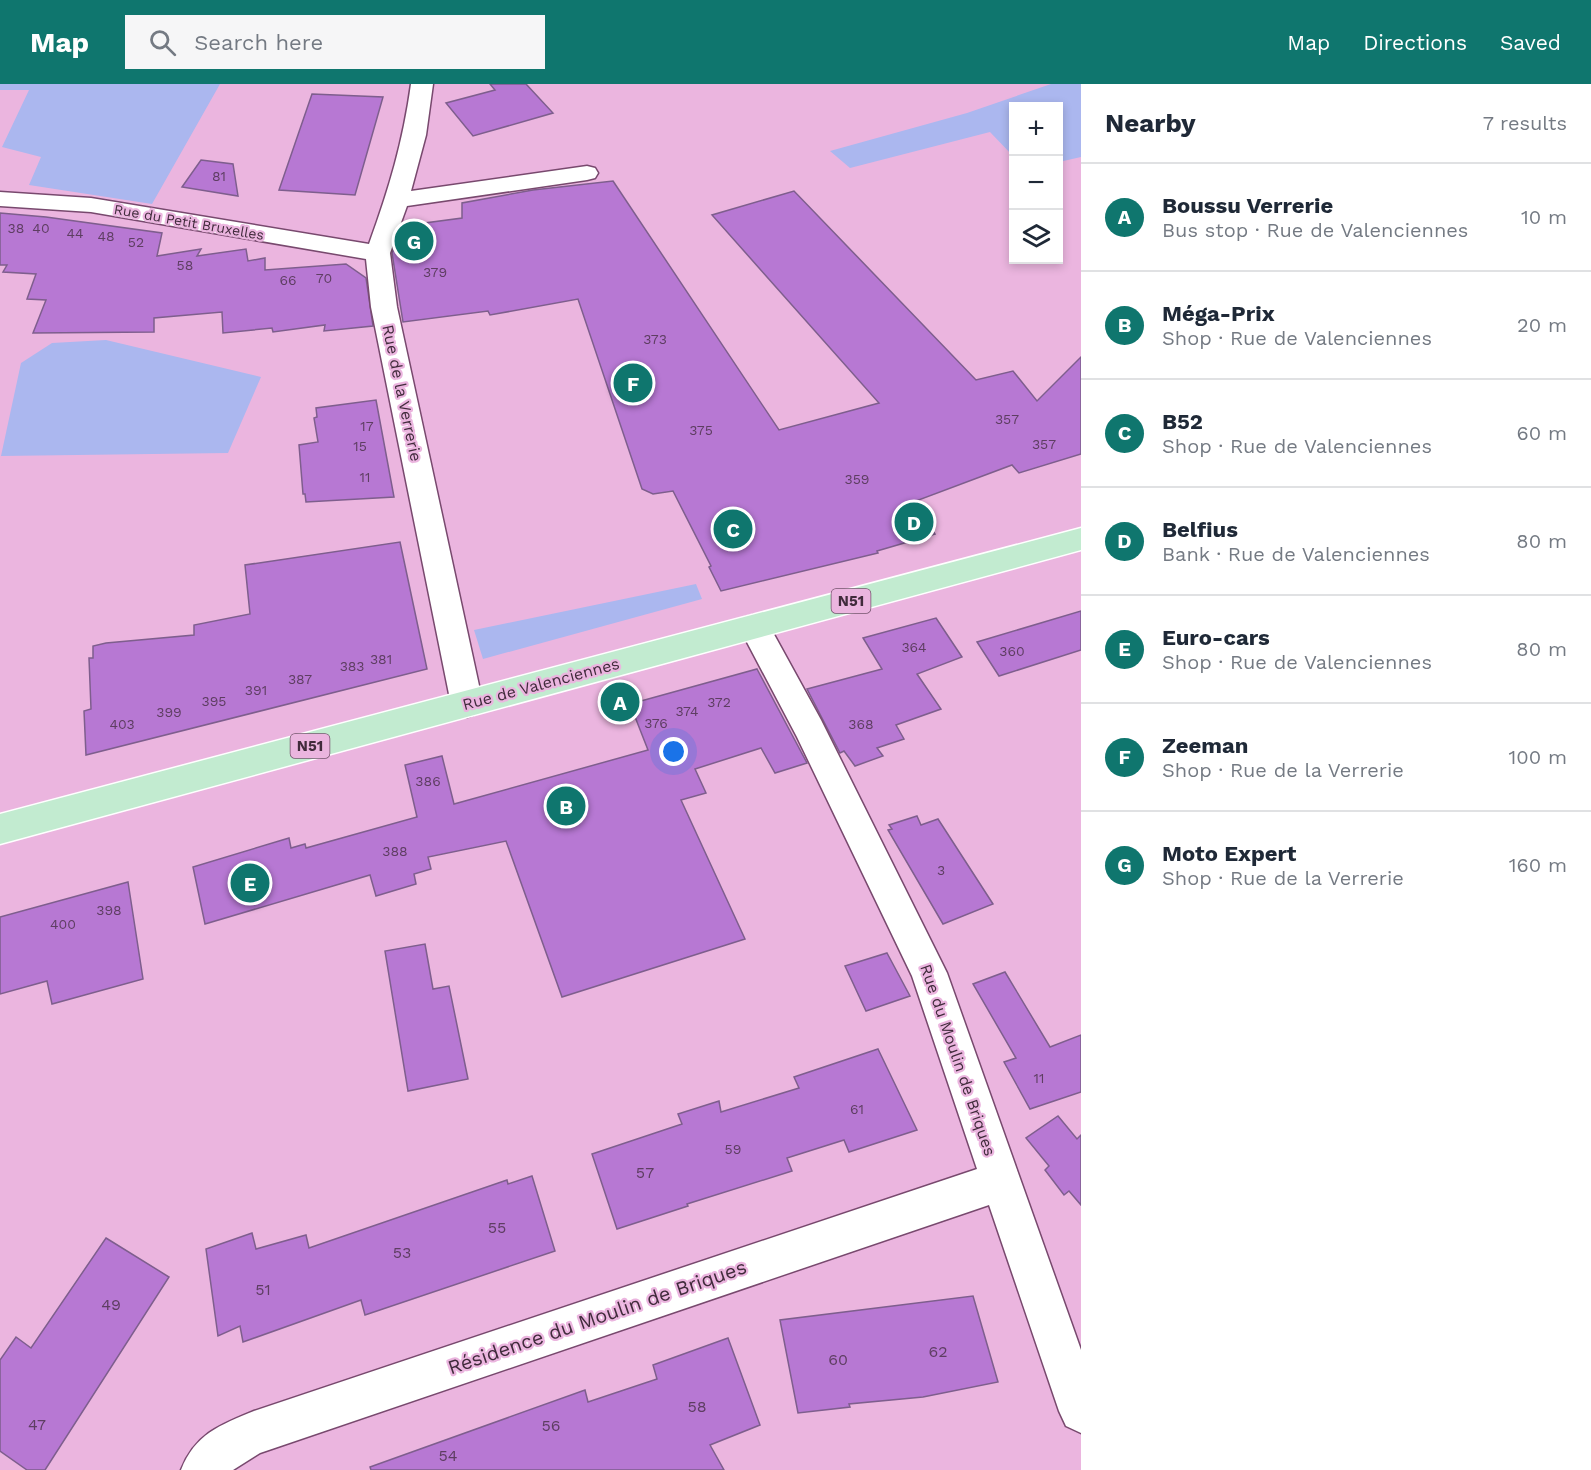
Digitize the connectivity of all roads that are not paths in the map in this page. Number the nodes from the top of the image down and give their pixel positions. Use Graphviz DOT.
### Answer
graph roads {
  1 [pos="422,84"];
  2 [pos="587,173"];
  3 [pos="0,199"];
  4 [pos="397,200"];
  5 [pos="378,253"];
  6 [pos="1081,539"];
  7 [pos="754,627"];
  8 [pos="467,704"];
  9 [pos="0,829"];
  10 [pos="1000,1181"];
  11 [pos="1081,1411"];
  12 [pos="203,1470"];
  1 -- 4 [label="street, Rue de la Verrerie"];
  2 -- 4 [label="street"];
  3 -- 5 [label="street, Rue du Petit Bruxelles"];
  4 -- 5 [label="street, Rue de la Verrerie"];
  5 -- 8 [label="street, Rue de la Verrerie"];
  6 -- 7 [label="main road, Rue de Valenciennes / N51"];
  7 -- 8 [label="main road, Rue de Valenciennes / N51"];
  7 -- 10 [label="street, Rue du Moulin de Briques"];
  8 -- 9 [label="main road, Rue de Valenciennes / N51"];
  10 -- 11 [label="street, Rue du Moulin de Briques"];
  10 -- 12 [label="street, Résidence du Moulin de Briques"];
}
